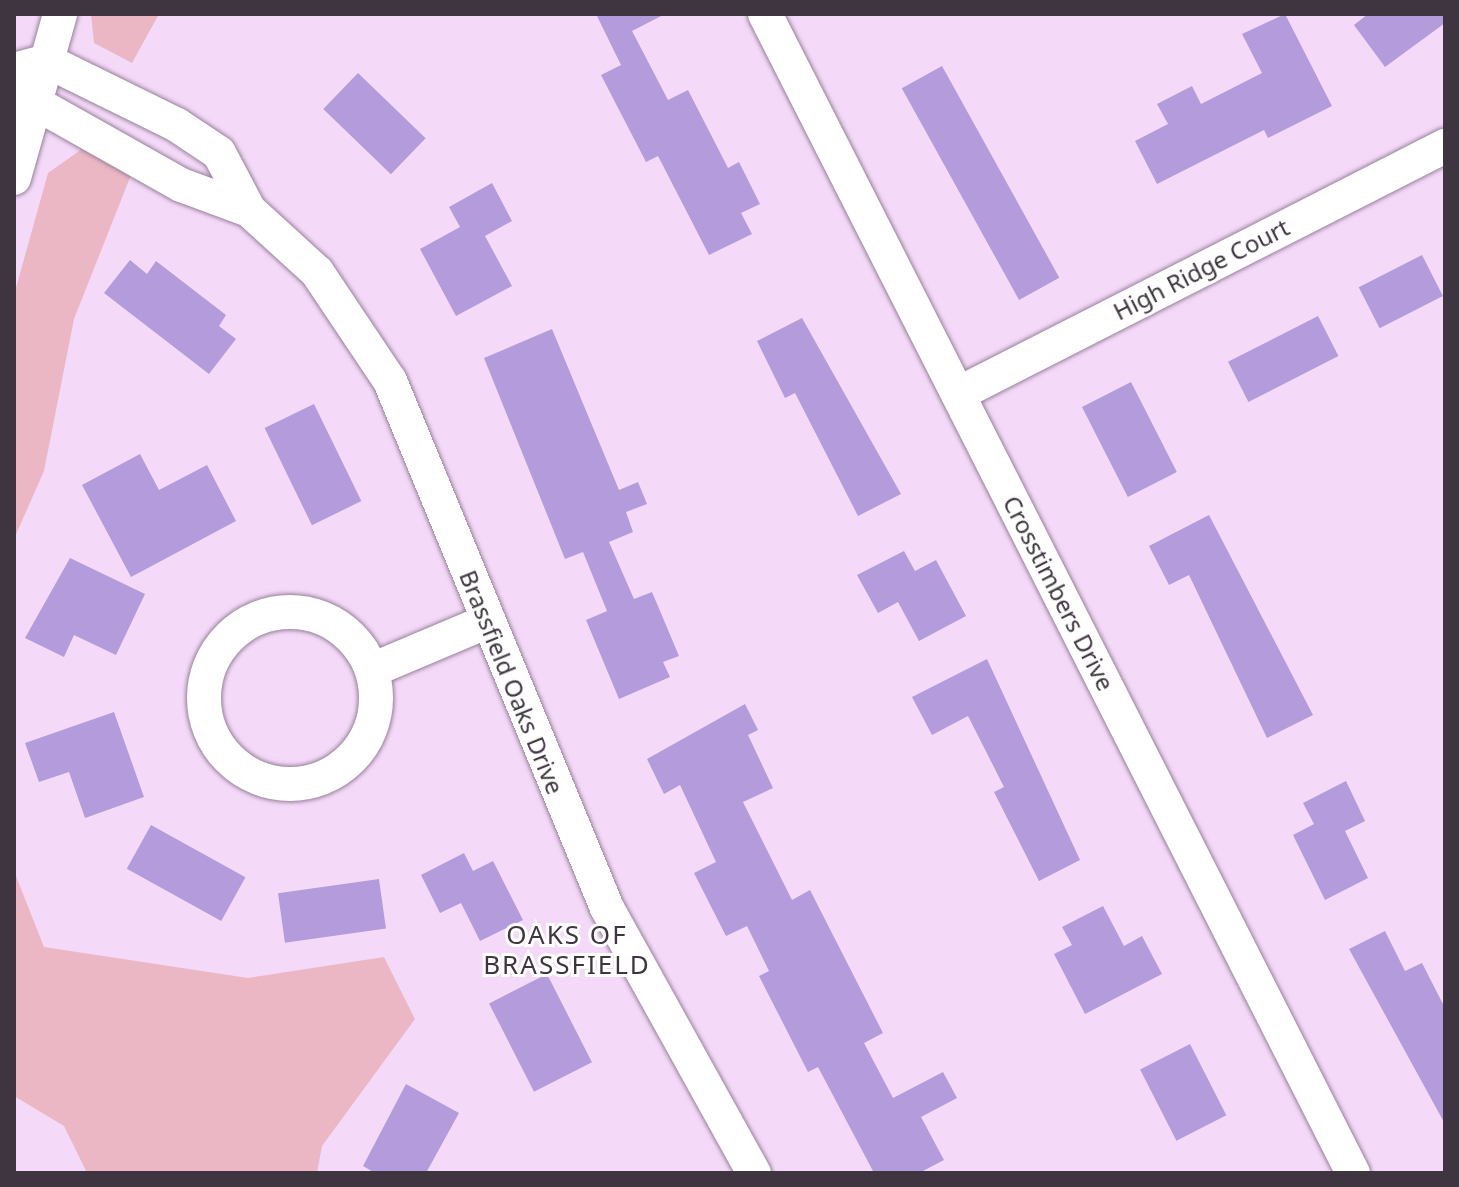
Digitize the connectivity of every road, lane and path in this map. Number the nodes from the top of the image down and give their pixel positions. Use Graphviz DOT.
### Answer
graph roads {
  1 [pos="60,14"];
  2 [pos="765,14"];
  3 [pos="47,61"];
  4 [pos="14,70"];
  5 [pos="24,98"];
  6 [pos="1445,146"];
  7 [pos="14,178"];
  8 [pos="249,210"];
  9 [pos="958,394"];
  10 [pos="488,621"];
  11 [pos="372,670"];
  12 [pos="748,1171"];
  13 [pos="1353,1173"];
  1 -- 3 [label="street"];
  2 -- 9 [label="street, Crosstimbers Drive"];
  3 -- 4 [label="street"];
  3 -- 5 [label="street"];
  3 -- 8 [label="street, Brassfield Oaks Drive"];
  5 -- 7 [label="street"];
  5 -- 8 [label="street, Brassfield Oaks Drive"];
  6 -- 9 [label="street, High Ridge Court"];
  8 -- 10 [label="street, Brassfield Oaks Drive"];
  9 -- 13 [label="street, Crosstimbers Drive"];
  10 -- 11 [label="street"];
  10 -- 12 [label="street, Brassfield Oaks Drive"];
  11 -- 11 [label="street"];
}
